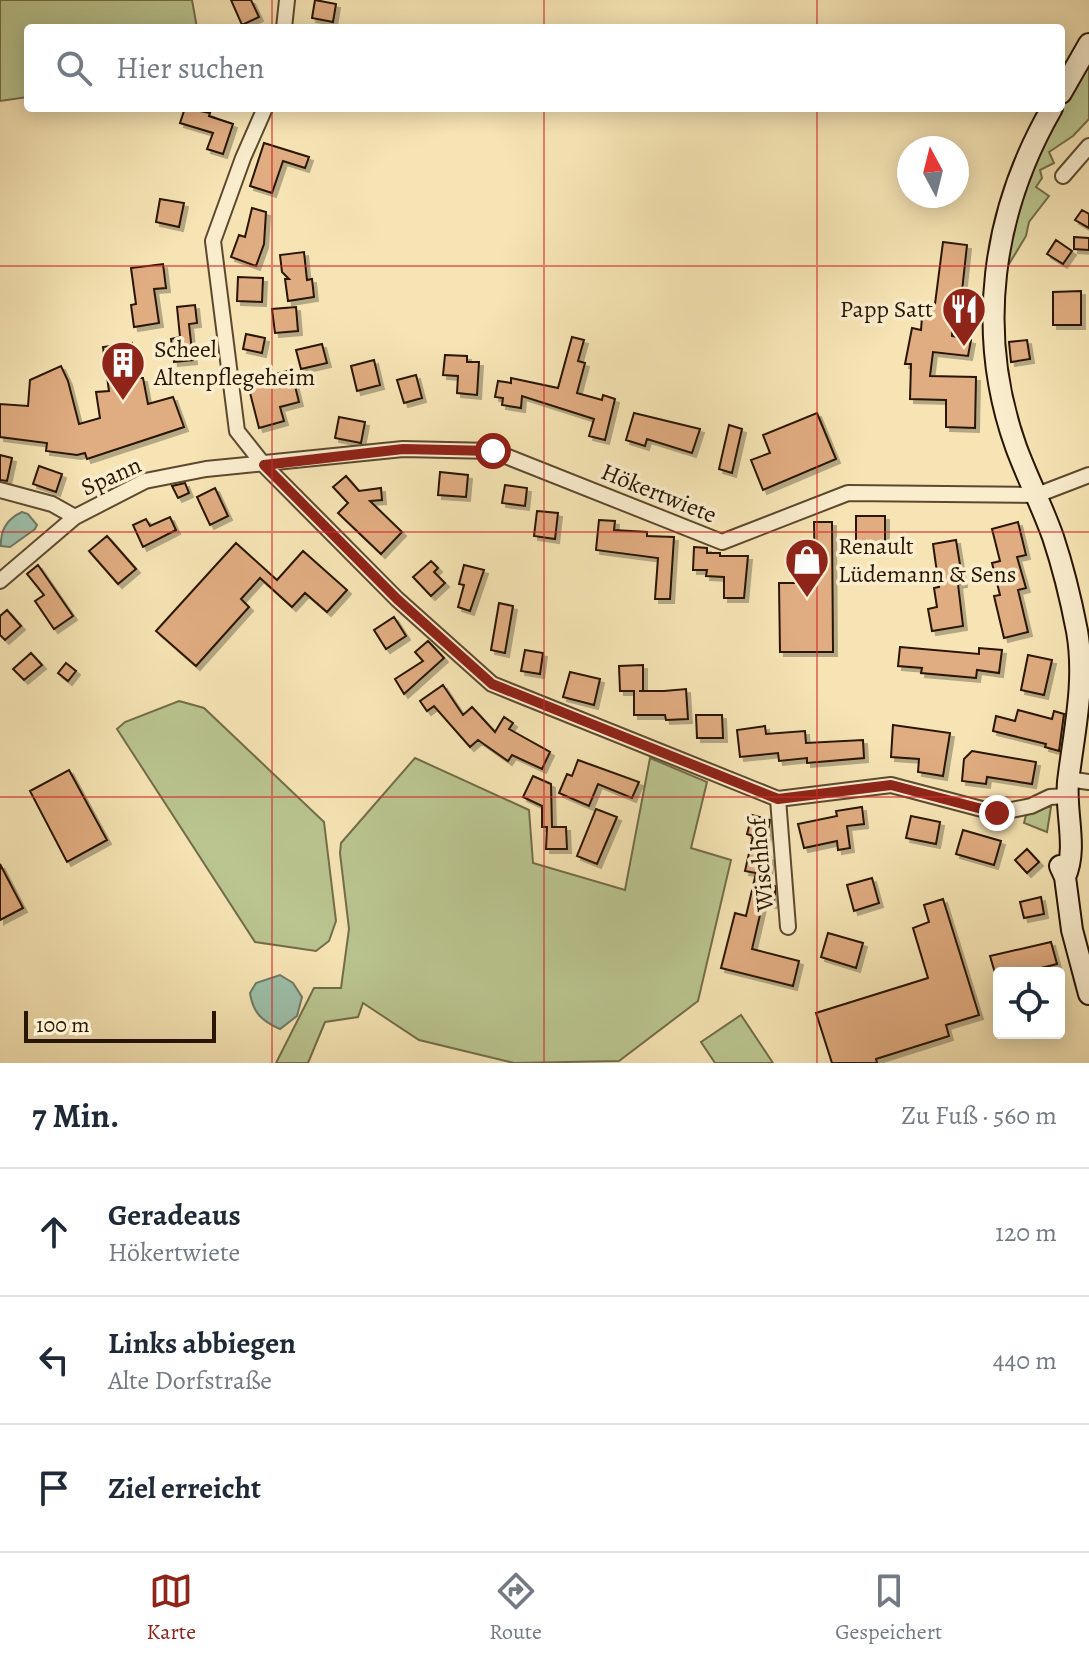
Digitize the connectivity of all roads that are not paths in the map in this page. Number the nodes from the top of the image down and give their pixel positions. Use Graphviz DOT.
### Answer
graph roads {
  1 [pos="285,2"];
  2 [pos="284,24"];
  3 [pos="1089,44"];
  4 [pos="1065,86"];
  5 [pos="263,112"];
  6 [pos="1050,112"];
  7 [pos="1089,146"];
  8 [pos="1063,176"];
  9 [pos="264,465"];
  10 [pos="1089,475"];
  11 [pos="0,490"];
  12 [pos="1037,495"];
  13 [pos="75,517"];
  14 [pos="0,581"];
  15 [pos="1083,633"];
  16 [pos="1073,793"];
  17 [pos="778,799"];
  18 [pos="788,927"];
  19 [pos="1089,994"];
  1 -- 2 [label="street"];
  3 -- 4 [label="main road"];
  5 -- 9 [label="street"];
  6 -- 12 [label="main road"];
  7 -- 8 [label="street"];
  9 -- 12 [label="street, Hökertwiete"];
  9 -- 13 [label="street, Spann"];
  9 -- 17 [label="street"];
  10 -- 12 [label="street"];
  11 -- 13 [label="street"];
  12 -- 15 [label="main road"];
  13 -- 14 [label="street, Spann"];
  15 -- 16 [label="main road"];
  16 -- 17 [label="street"];
  16 -- 19 [label="main road"];
  17 -- 18 [label="street, Wischhof"];
}
